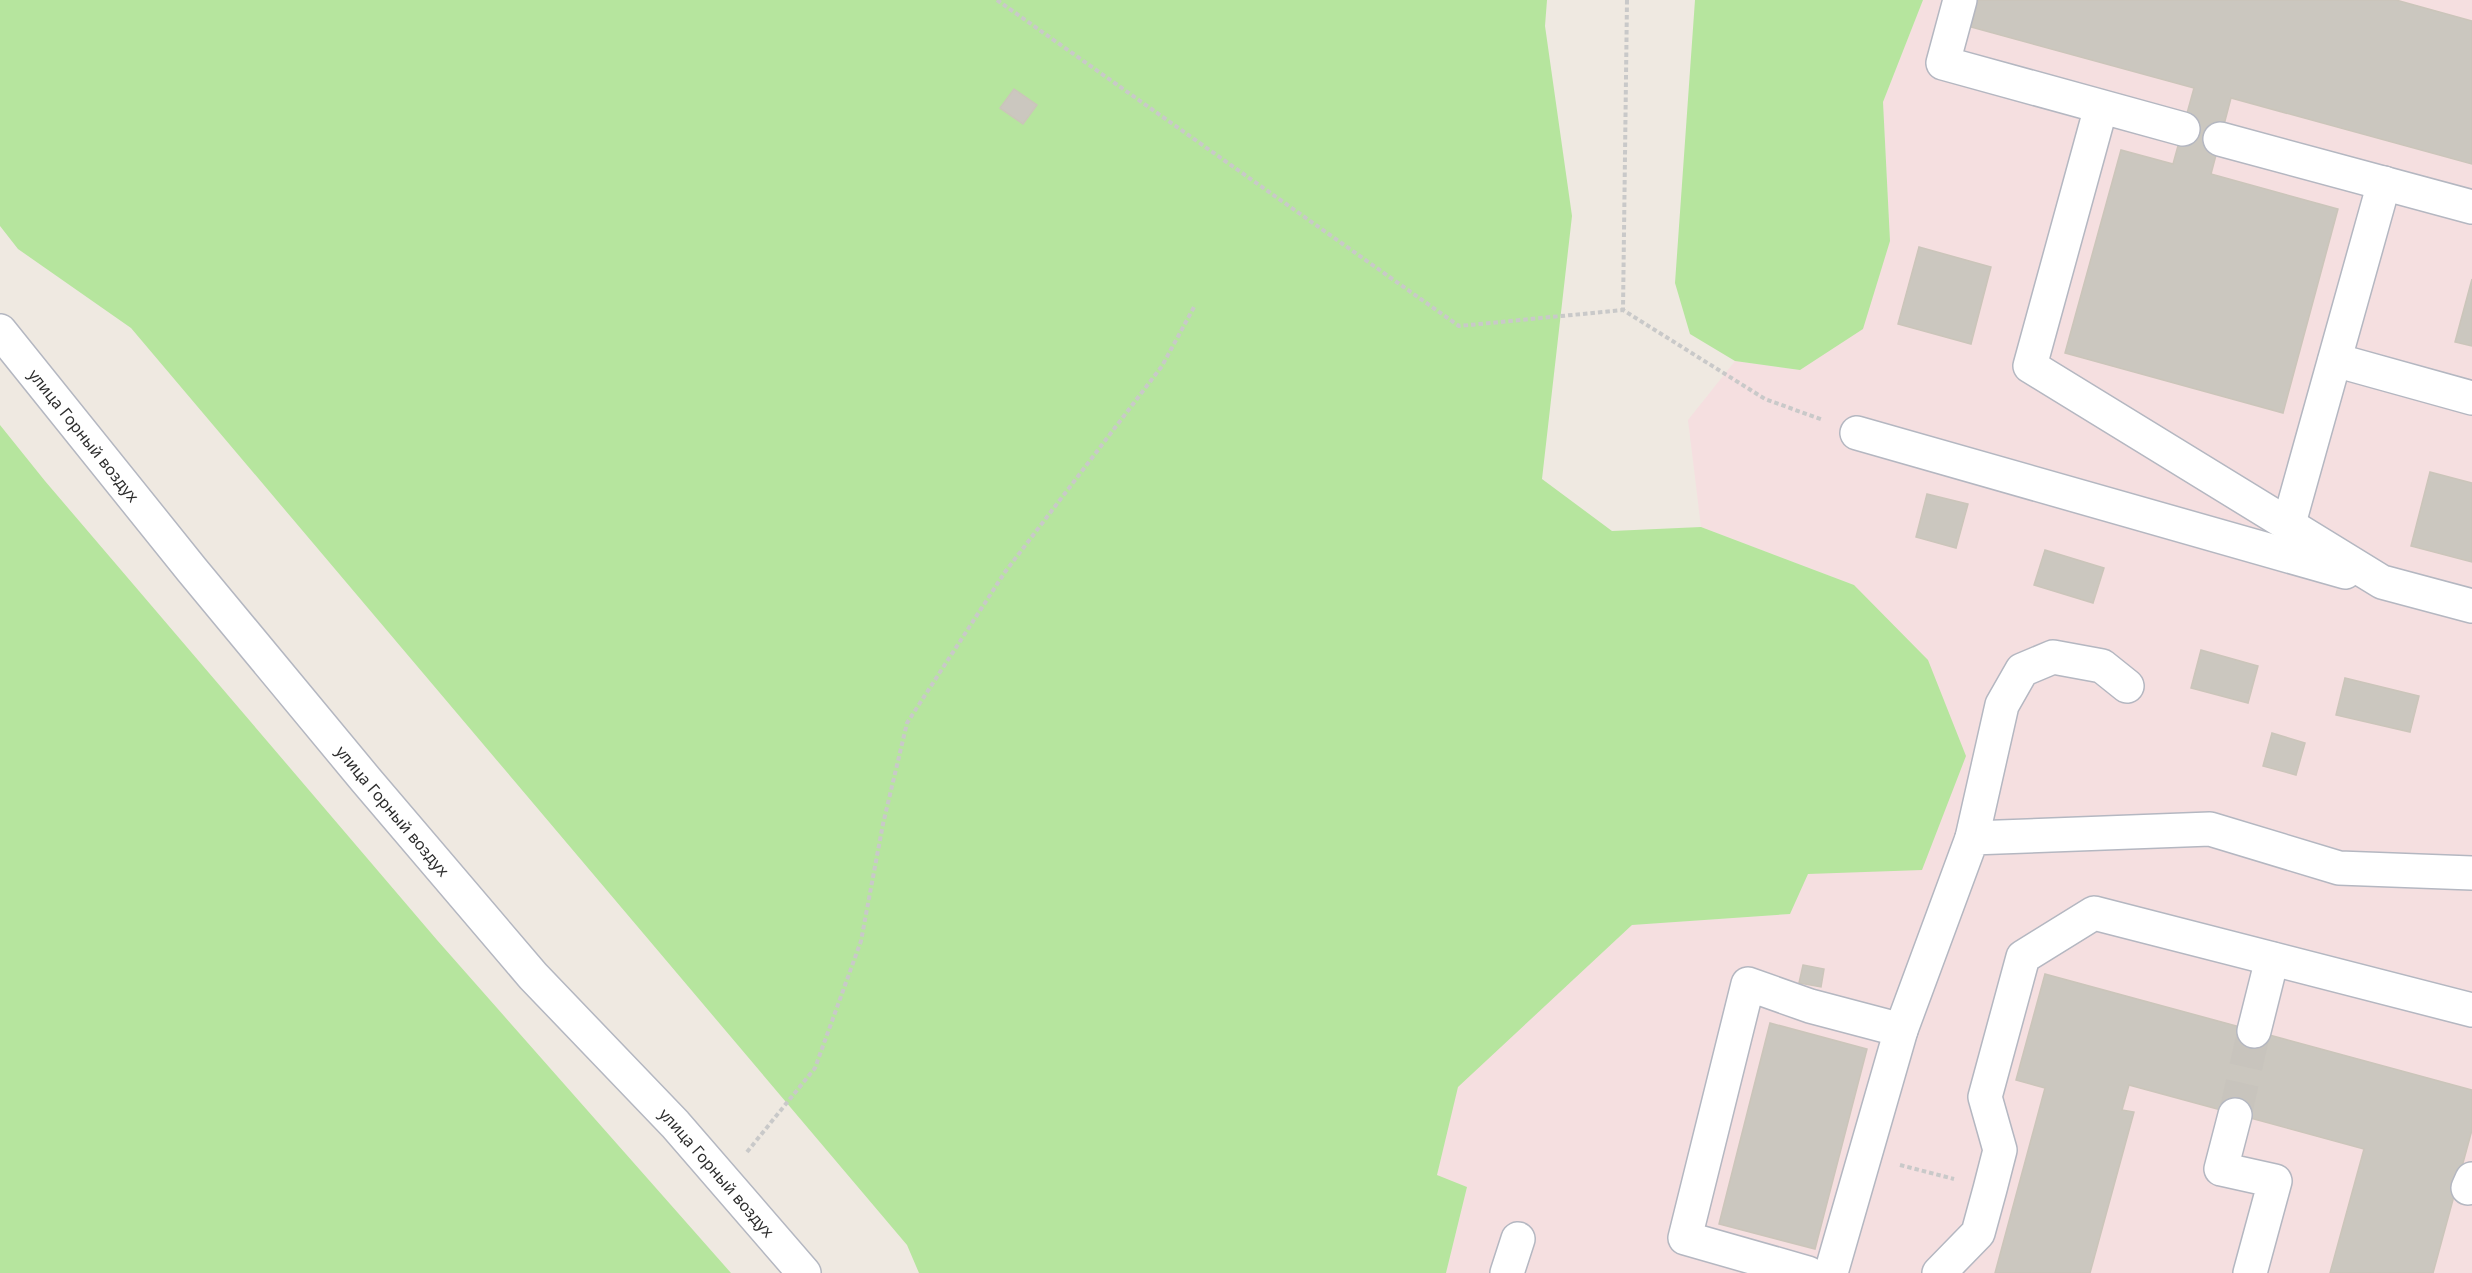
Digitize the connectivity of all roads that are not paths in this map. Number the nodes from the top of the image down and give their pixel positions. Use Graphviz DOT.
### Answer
graph roads {
  1 [pos="1960,0"];
  2 [pos="2101,107"];
  3 [pos="2183,129"];
  4 [pos="2220,139"];
  5 [pos="2384,183"];
  6 [pos="2472,207"];
  7 [pos="0,331"];
  8 [pos="2336,360"];
  9 [pos="2472,398"];
  10 [pos="1857,433"];
  11 [pos="2289,523"];
  12 [pos="2382,582"];
  13 [pos="2472,606"];
  14 [pos="2127,686"];
  15 [pos="1972,838"];
  16 [pos="2472,873"];
  17 [pos="2272,959"];
  18 [pos="2472,1010"];
  19 [pos="1901,1030"];
  20 [pos="2254,1031"];
  21 [pos="2235,1115"];
  22 [pos="1518,1239"];
  23 [pos="804,1273"];
  24 [pos="1507,1273"];
  25 [pos="1808,1273"];
  26 [pos="1831,1273"];
  27 [pos="1939,1273"];
  28 [pos="2250,1273"];
  1 -- 2 [label="street"];
  2 -- 3 [label="street"];
  2 -- 11 [label="street"];
  4 -- 5 [label="street"];
  5 -- 6 [label="street"];
  5 -- 8 [label="street"];
  7 -- 23 [label="street, улица Горный воздух"];
  8 -- 9 [label="street"];
  8 -- 11 [label="street"];
  10 -- 12 [label="street"];
  11 -- 12 [label="street"];
  12 -- 13 [label="street"];
  14 -- 15 [label="street"];
  15 -- 16 [label="street"];
  15 -- 19 [label="street"];
  17 -- 18 [label="street"];
  17 -- 20 [label="street"];
  17 -- 27 [label="street"];
  19 -- 25 [label="street"];
  19 -- 26 [label="street"];
  21 -- 28 [label="street"];
  22 -- 24 [label="street"];
}
